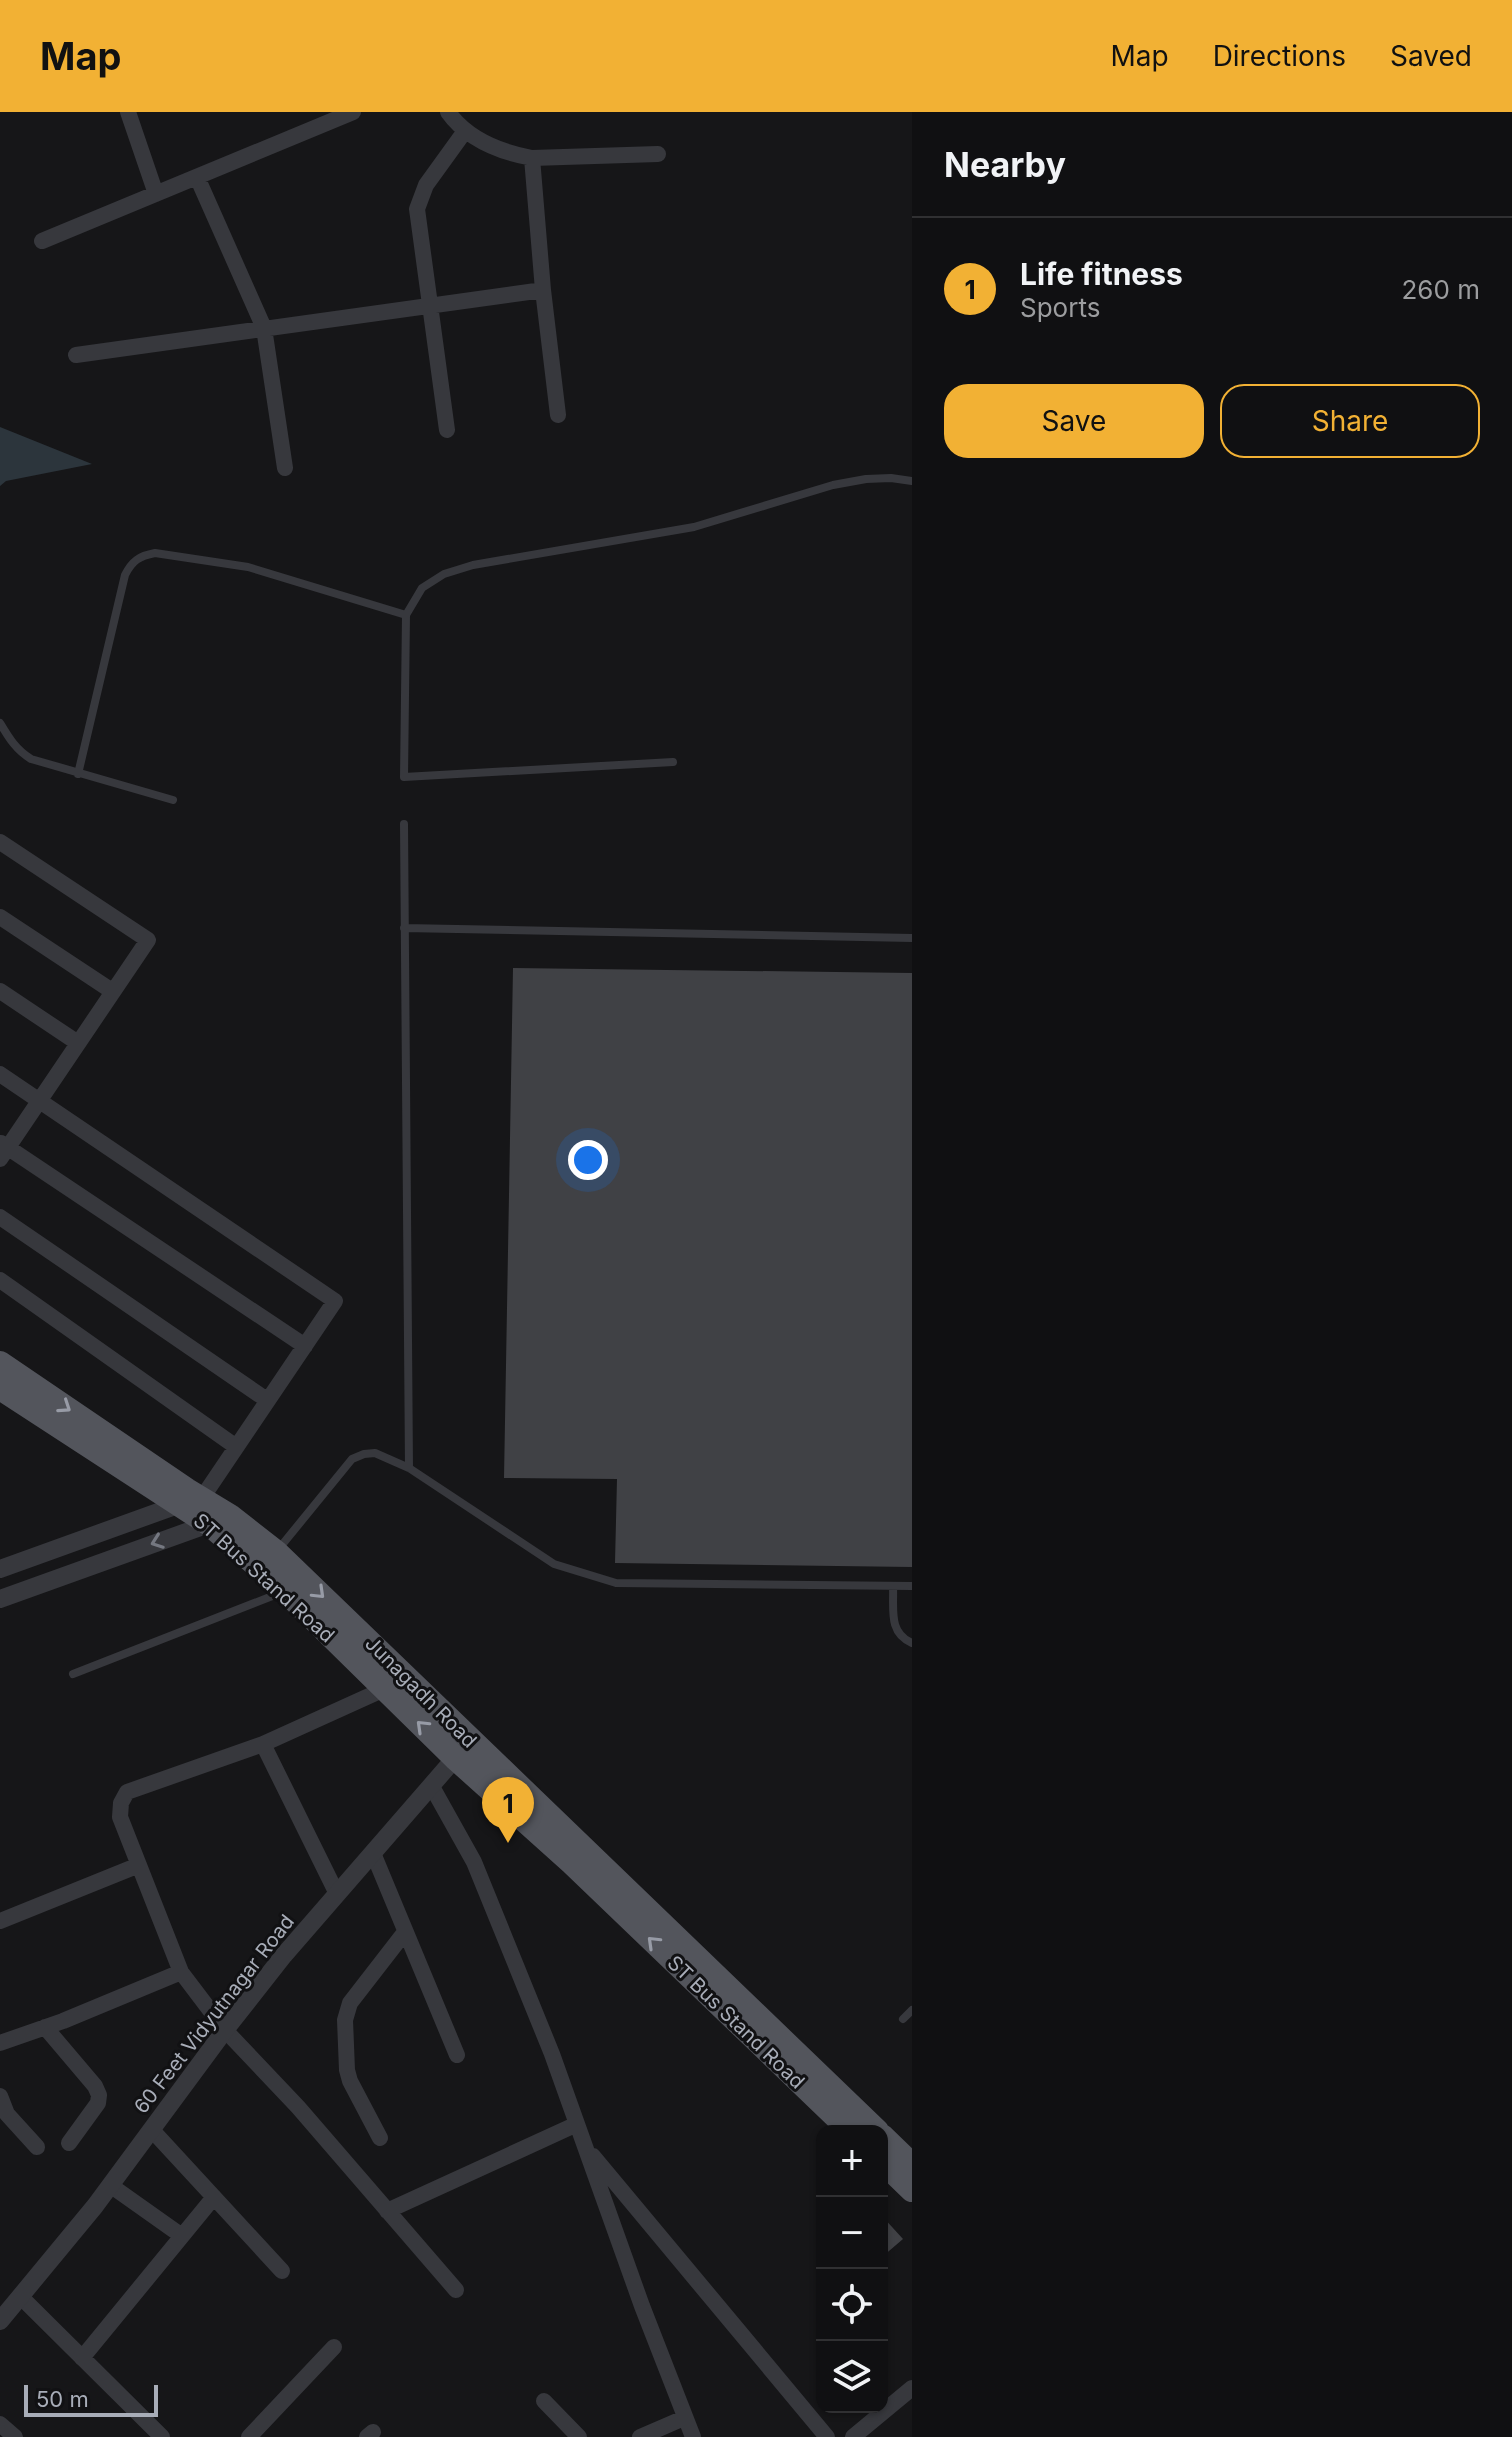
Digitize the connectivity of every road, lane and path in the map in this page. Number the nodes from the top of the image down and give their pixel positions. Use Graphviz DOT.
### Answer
graph roads {
  1 [pos="128,112"];
  2 [pos="353,112"];
  3 [pos="448,112"];
  4 [pos="465,131"];
  5 [pos="658,154"];
  6 [pos="532,158"];
  7 [pos="197,177"];
  8 [pos="156,194"];
  9 [pos="42,241"];
  10 [pos="543,290"];
  11 [pos="430,305"];
  12 [pos="264,328"];
  13 [pos="76,355"];
  14 [pos="558,415"];
  15 [pos="447,430"];
  16 [pos="285,468"];
  17 [pos="912,481"];
  18 [pos="406,615"];
  19 [pos="0,723"];
  20 [pos="673,762"];
  21 [pos="78,774"];
  22 [pos="173,800"];
  23 [pos="404,824"];
  24 [pos="0,842"];
  25 [pos="0,917"];
  26 [pos="404,928"];
  27 [pos="912,938"];
  28 [pos="0,991"];
  29 [pos="112,991"];
  30 [pos="78,1043"];
  31 [pos="0,1074"];
  32 [pos="40,1102"];
  33 [pos="3,1150"];
  34 [pos="0,1217"];
  35 [pos="0,1280"];
  36 [pos="305,1346"];
  37 [pos="0,1363"];
  38 [pos="0,1388"];
  39 [pos="267,1400"];
  40 [pos="235,1446"];
  41 [pos="409,1468"];
  42 [pos="191,1501"];
  43 [pos="220,1520"];
  44 [pos="276,1552"];
  45 [pos="0,1569"];
  46 [pos="893,1586"];
  47 [pos="912,1586"];
  48 [pos="285,1591"];
  49 [pos="0,1599"];
  50 [pos="912,1643"];
  51 [pos="73,1674"];
  52 [pos="408,1678"];
  53 [pos="383,1689"];
  54 [pos="263,1744"];
  55 [pos="463,1750"];
  56 [pos="431,1785"];
  57 [pos="373,1853"];
  58 [pos="139,1865"];
  59 [pos="337,1894"];
  60 [pos="0,1921"];
  61 [pos="405,1932"];
  62 [pos="181,1972"];
  63 [pos="912,2010"];
  64 [pos="903,2019"];
  65 [pos="45,2027"];
  66 [pos="225,2030"];
  67 [pos="0,2043"];
  68 [pos="457,2055"];
  69 [pos="0,2096"];
  70 [pos="577,2124"];
  71 [pos="845,2125"];
  72 [pos="870,2125"];
  73 [pos="152,2130"];
  74 [pos="380,2138"];
  75 [pos="888,2142"];
  76 [pos="69,2143"];
  77 [pos="585,2146"];
  78 [pos="37,2147"];
  79 [pos="912,2165"];
  80 [pos="888,2167"];
  81 [pos="110,2185"];
  82 [pos="912,2190"];
  83 [pos="214,2197"];
  84 [pos="387,2211"];
  85 [pos="182,2236"];
  86 [pos="282,2271"];
  87 [pos="456,2290"];
  88 [pos="20,2296"];
  89 [pos="0,2321"];
  90 [pos="334,2347"];
  91 [pos="82,2358"];
  92 [pos="912,2388"];
  93 [pos="544,2401"];
  94 [pos="684,2418"];
  95 [pos="0,2424"];
  96 [pos="15,2437"];
  97 [pos="162,2437"];
  98 [pos="249,2437"];
  99 [pos="579,2437"];
  100 [pos="640,2437"];
  101 [pos="693,2437"];
  102 [pos="827,2437"];
  103 [pos="853,2437"];
  1 -- 8 [label="street"];
  2 -- 7 [label="street"];
  3 -- 4 [label="street"];
  4 -- 6 [label="street"];
  4 -- 11 [label="street"];
  5 -- 6 [label="street"];
  6 -- 10 [label="street"];
  7 -- 8 [label="street"];
  7 -- 12 [label="street"];
  8 -- 9 [label="street"];
  10 -- 11 [label="street"];
  10 -- 14 [label="street"];
  11 -- 12 [label="street"];
  11 -- 15 [label="street"];
  12 -- 13 [label="street"];
  12 -- 16 [label="street"];
  17 -- 18 [label="lane"];
  18 -- 20 [label="lane"];
  18 -- 21 [label="lane"];
  19 -- 21 [label="lane"];
  21 -- 22 [label="lane"];
  23 -- 26 [label="lane"];
  24 -- 29 [label="street"];
  25 -- 29 [label="street"];
  26 -- 27 [label="lane"];
  26 -- 41 [label="lane"];
  28 -- 30 [label="street"];
  29 -- 30 [label="street"];
  30 -- 32 [label="street"];
  31 -- 32 [label="street"];
  32 -- 33 [label="street"];
  32 -- 36 [label="street"];
  33 -- 36 [label="street"];
  34 -- 39 [label="street"];
  35 -- 40 [label="street"];
  36 -- 39 [label="street"];
  37 -- 42 [label="main road, one-way"];
  38 -- 42 [label="main road, ST Bus Stand Road"];
  39 -- 40 [label="street"];
  40 -- 42 [label="street"];
  41 -- 44 [label="lane"];
  41 -- 46 [label="lane"];
  42 -- 43 [label="main road, ST Bus Stand Road"];
  42 -- 45 [label="street"];
  43 -- 44 [label="main road, Junagadh Road"];
  43 -- 48 [label="main road, ST Bus Stand Road"];
  43 -- 49 [label="street, one-way"];
  44 -- 52 [label="main road, Junagadh Road, one-way"];
  46 -- 47 [label="lane"];
  46 -- 50 [label="lane"];
  48 -- 51 [label="lane"];
  48 -- 53 [label="main road, ST Bus Stand Road"];
  52 -- 53 [label="street"];
  52 -- 55 [label="main road, Junagadh Road"];
  53 -- 54 [label="street"];
  55 -- 53 [label="main road, ST Bus Stand Road, one-way"];
  54 -- 58 [label="street"];
  54 -- 59 [label="street"];
  55 -- 56 [label="street, 60 Feet Vidyutnagar Road"];
  71 -- 55 [label="main road, ST Bus Stand Road, one-way"];
  55 -- 72 [label="main road, Junagadh Road"];
  56 -- 57 [label="street, 60 Feet Vidyutnagar Road"];
  56 -- 70 [label="street"];
  57 -- 59 [label="street, 60 Feet Vidyutnagar Road"];
  57 -- 61 [label="street"];
  58 -- 60 [label="street"];
  58 -- 62 [label="street"];
  59 -- 66 [label="street, 60 Feet Vidyutnagar Road"];
  61 -- 68 [label="street"];
  61 -- 74 [label="street"];
  62 -- 65 [label="street"];
  62 -- 66 [label="street"];
  63 -- 64 [label="lane"];
  65 -- 67 [label="street"];
  65 -- 76 [label="street"];
  66 -- 73 [label="street, 60 Feet Vidyutnagar Road"];
  66 -- 84 [label="street"];
  69 -- 78 [label="street"];
  70 -- 77 [label="street"];
  70 -- 84 [label="street"];
  73 -- 81 [label="street, 60 Feet Vidyutnagar Road"];
  73 -- 83 [label="street"];
  75 -- 79 [label="main road"];
  77 -- 94 [label="street"];
  77 -- 102 [label="street"];
  80 -- 82 [label="main road"];
  81 -- 85 [label="street"];
  81 -- 88 [label="street, 60 Feet Vidyutnagar Road"];
  83 -- 85 [label="street"];
  83 -- 86 [label="street"];
  84 -- 87 [label="street"];
  85 -- 91 [label="street"];
  88 -- 89 [label="street, 60 Feet Vidyutnagar Road"];
  88 -- 91 [label="street"];
  90 -- 98 [label="street"];
  91 -- 97 [label="street"];
  92 -- 103 [label="street"];
  93 -- 99 [label="street"];
  94 -- 100 [label="street"];
  94 -- 101 [label="street"];
  95 -- 96 [label="street"];
}
